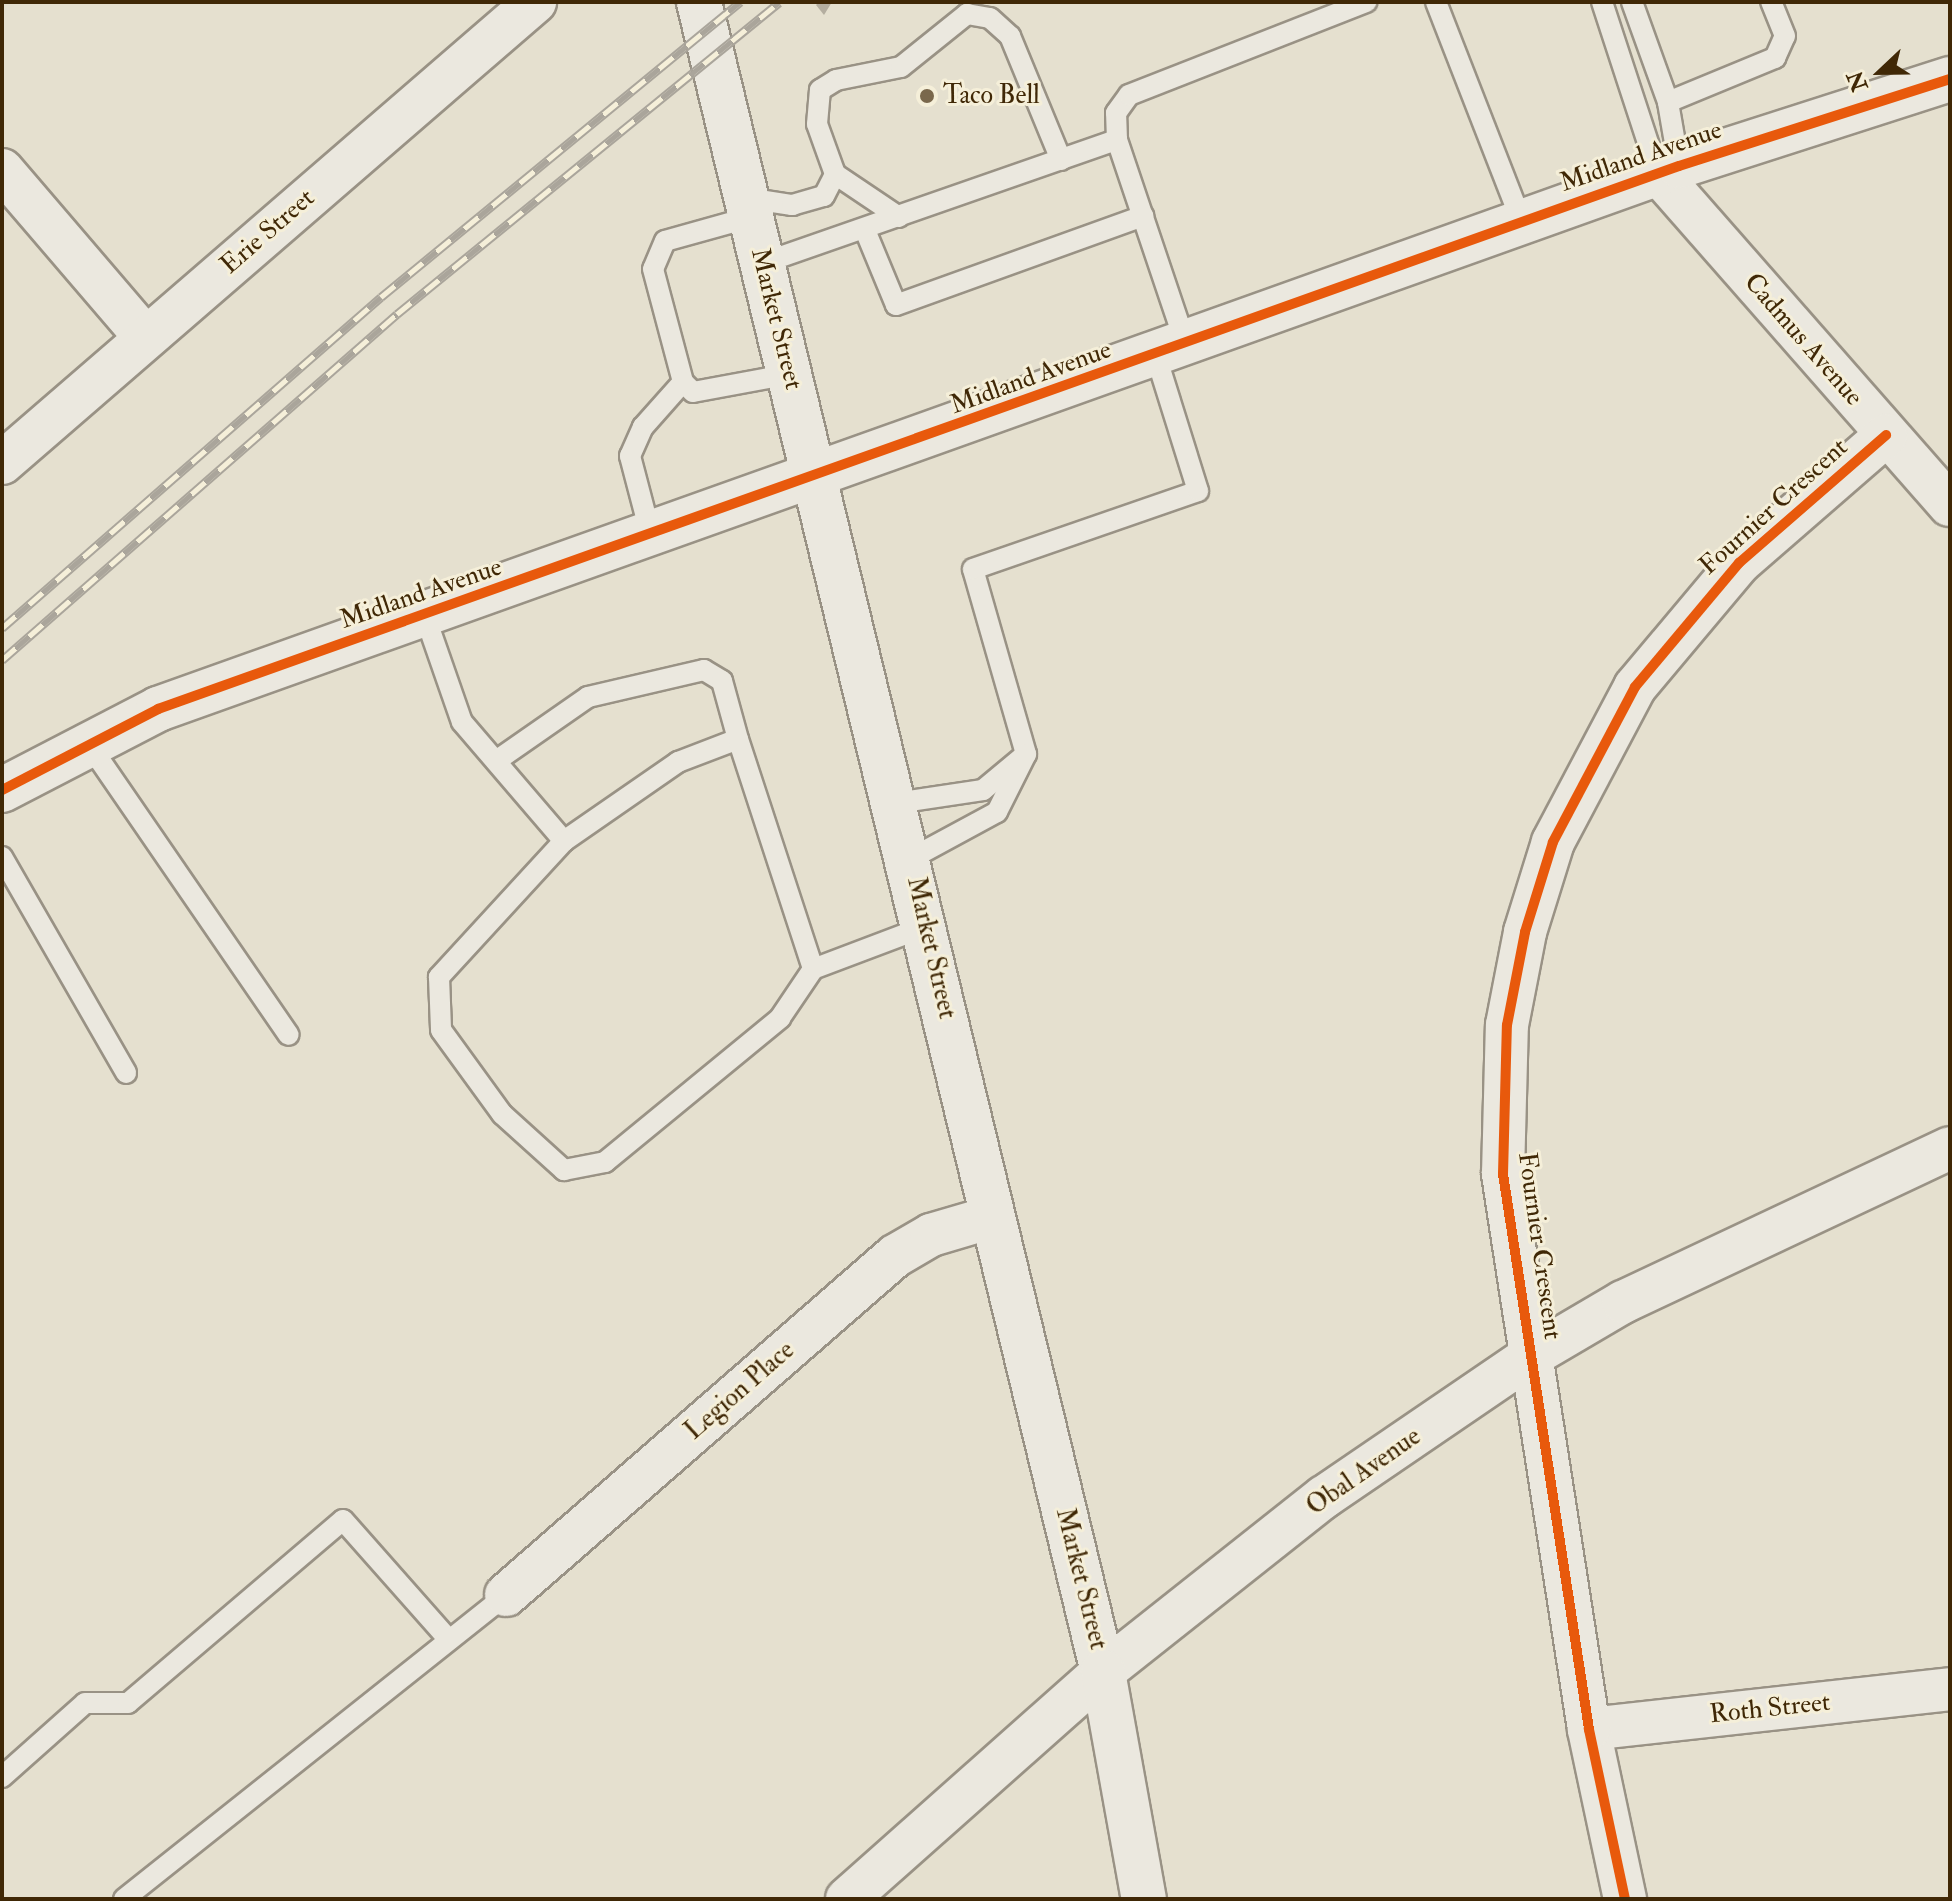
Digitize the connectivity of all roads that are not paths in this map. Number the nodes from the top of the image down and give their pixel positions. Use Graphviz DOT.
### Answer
graph roads {
  1 [pos="535,2"];
  2 [pos="699,2"];
  3 [pos="1366,2"];
  4 [pos="1436,2"];
  5 [pos="1602,2"];
  6 [pos="1632,2"];
  7 [pos="1771,2"];
  8 [pos="1950,79"];
  9 [pos="1668,102"];
  10 [pos="1117,140"];
  11 [pos="1061,160"];
  12 [pos="2,170"];
  13 [pos="1668,170"];
  14 [pos="835,174"];
  15 [pos="749,207"];
  16 [pos="1143,216"];
  17 [pos="899,217"];
  18 [pos="1522,223"];
  19 [pos="865,230"];
  20 [pos="763,263"];
  21 [pos="146,338"];
  22 [pos="1172,350"];
  23 [pos="790,374"];
  24 [pos="683,382"];
  25 [pos="1886,435"];
  26 [pos="2,463"];
  27 [pos="815,479"];
  28 [pos="1950,505"];
  29 [pos="651,536"];
  30 [pos="425,616"];
  31 [pos="738,739"];
  32 [pos="88,743"];
  33 [pos="1026,754"];
  34 [pos="496,761"];
  35 [pos="2,790"];
  36 [pos="896,803"];
  37 [pos="564,841"];
  38 [pos="2,857"];
  39 [pos="910,859"];
  40 [pos="927,926"];
  41 [pos="813,969"];
  42 [pos="289,1035"];
  43 [pos="126,1073"];
  44 [pos="1950,1148"];
  45 [pos="992,1217"];
  46 [pos="1531,1356"];
  47 [pos="506,1595"];
  48 [pos="449,1640"];
  49 [pos="1103,1672"];
  50 [pos="1950,1689"];
  51 [pos="1589,1729"];
  52 [pos="2,1777"];
  53 [pos="124,1899"];
  54 [pos="847,1899"];
  55 [pos="1144,1899"];
  56 [pos="1625,1899"];
  1 -- 21 [label="street, Erie Street"];
  2 -- 15 [label="street, Market Street"];
  3 -- 10 [label="lane"];
  4 -- 18 [label="lane"];
  5 -- 13 [label="lane"];
  6 -- 9 [label="lane"];
  7 -- 9 [label="lane"];
  8 -- 13 [label="street, Midland Avenue"];
  9 -- 13 [label="lane"];
  10 -- 11 [label="lane"];
  10 -- 16 [label="lane"];
  11 -- 14 [label="lane"];
  11 -- 17 [label="lane"];
  12 -- 21 [label="street"];
  13 -- 18 [label="street, Midland Avenue"];
  13 -- 25 [label="street, Cadmus Avenue"];
  14 -- 15 [label="lane"];
  14 -- 17 [label="lane"];
  15 -- 20 [label="street, Market Street"];
  15 -- 24 [label="lane"];
  16 -- 19 [label="lane"];
  16 -- 22 [label="lane"];
  17 -- 19 [label="lane"];
  18 -- 22 [label="street, Midland Avenue"];
  19 -- 20 [label="lane"];
  20 -- 23 [label="street, Market Street"];
  21 -- 26 [label="street, Erie Street"];
  22 -- 27 [label="street, Midland Avenue"];
  22 -- 33 [label="lane"];
  23 -- 24 [label="lane"];
  23 -- 27 [label="street, Market Street"];
  24 -- 29 [label="lane"];
  25 -- 28 [label="street, Cadmus Avenue"];
  25 -- 46 [label="street, Fournier Crescent"];
  27 -- 29 [label="street, Midland Avenue"];
  27 -- 36 [label="street, Market Street"];
  29 -- 30 [label="street, Midland Avenue"];
  30 -- 32 [label="street, Midland Avenue"];
  30 -- 34 [label="lane"];
  31 -- 34 [label="lane"];
  31 -- 37 [label="lane"];
  31 -- 41 [label="lane"];
  32 -- 35 [label="street, Midland Avenue"];
  32 -- 42 [label="lane"];
  33 -- 36 [label="lane"];
  33 -- 39 [label="lane"];
  34 -- 37 [label="lane"];
  36 -- 39 [label="street, Market Street"];
  37 -- 41 [label="lane"];
  38 -- 43 [label="lane"];
  39 -- 40 [label="street, Market Street"];
  40 -- 41 [label="lane"];
  40 -- 45 [label="street, Market Street"];
  44 -- 46 [label="street, Obal Avenue"];
  45 -- 47 [label="street, Legion Place"];
  45 -- 49 [label="street, Market Street"];
  46 -- 49 [label="street, Obal Avenue"];
  46 -- 51 [label="street, Fournier Crescent"];
  47 -- 48 [label="lane"];
  48 -- 52 [label="lane"];
  48 -- 53 [label="lane"];
  49 -- 54 [label="street, Obal Avenue"];
  49 -- 55 [label="street, Market Street"];
  50 -- 51 [label="street, Roth Street"];
  51 -- 56 [label="street, Fournier Crescent"];
}
